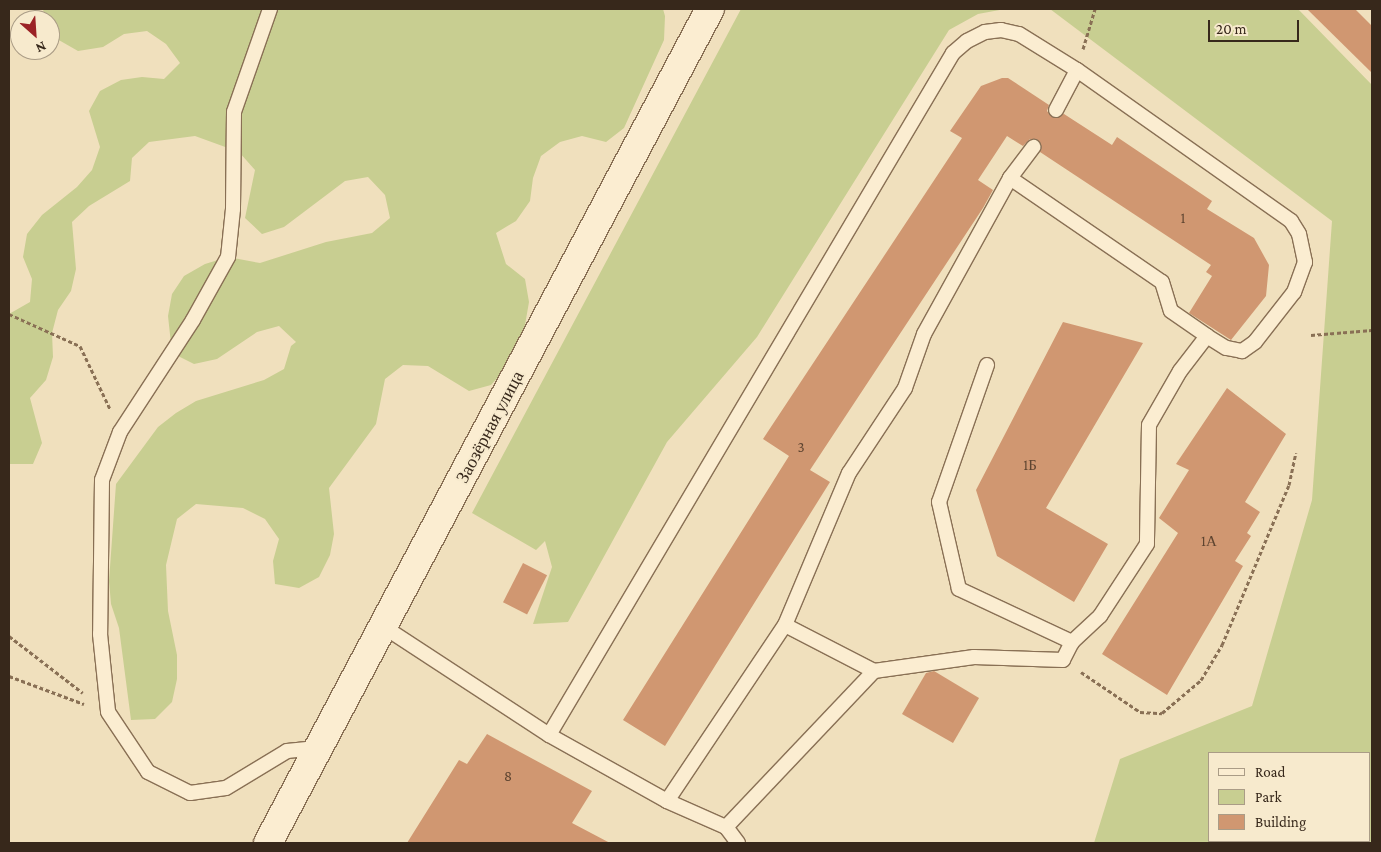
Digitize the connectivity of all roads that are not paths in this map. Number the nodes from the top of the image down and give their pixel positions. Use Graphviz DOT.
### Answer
graph roads {
  1 [pos="270,9"];
  2 [pos="710,9"];
  3 [pos="1077,70"];
  4 [pos="1056,110"];
  5 [pos="1033,147"];
  6 [pos="1010,178"];
  7 [pos="1206,336"];
  8 [pos="987,365"];
  9 [pos="785,625"];
  10 [pos="384,628"];
  11 [pos="1072,642"];
  12 [pos="874,671"];
  13 [pos="549,735"];
  14 [pos="317,748"];
  15 [pos="666,801"];
  16 [pos="726,827"];
  17 [pos="268,843"];
  18 [pos="738,843"];
  1 -- 14 [label="lane"];
  2 -- 10 [label="street, Заозёрная улица"];
  3 -- 4 [label="lane"];
  3 -- 7 [label="lane"];
  3 -- 13 [label="lane"];
  5 -- 6 [label="lane"];
  6 -- 7 [label="lane"];
  6 -- 9 [label="lane"];
  7 -- 11 [label="lane"];
  8 -- 11 [label="lane"];
  9 -- 12 [label="lane"];
  9 -- 15 [label="lane"];
  10 -- 13 [label="lane"];
  10 -- 14 [label="street, Заозёрная улица"];
  11 -- 12 [label="lane"];
  12 -- 16 [label="lane"];
  13 -- 15 [label="lane"];
  14 -- 17 [label="street, Заозёрная улица"];
  15 -- 16 [label="lane"];
  16 -- 18 [label="lane"];
}
